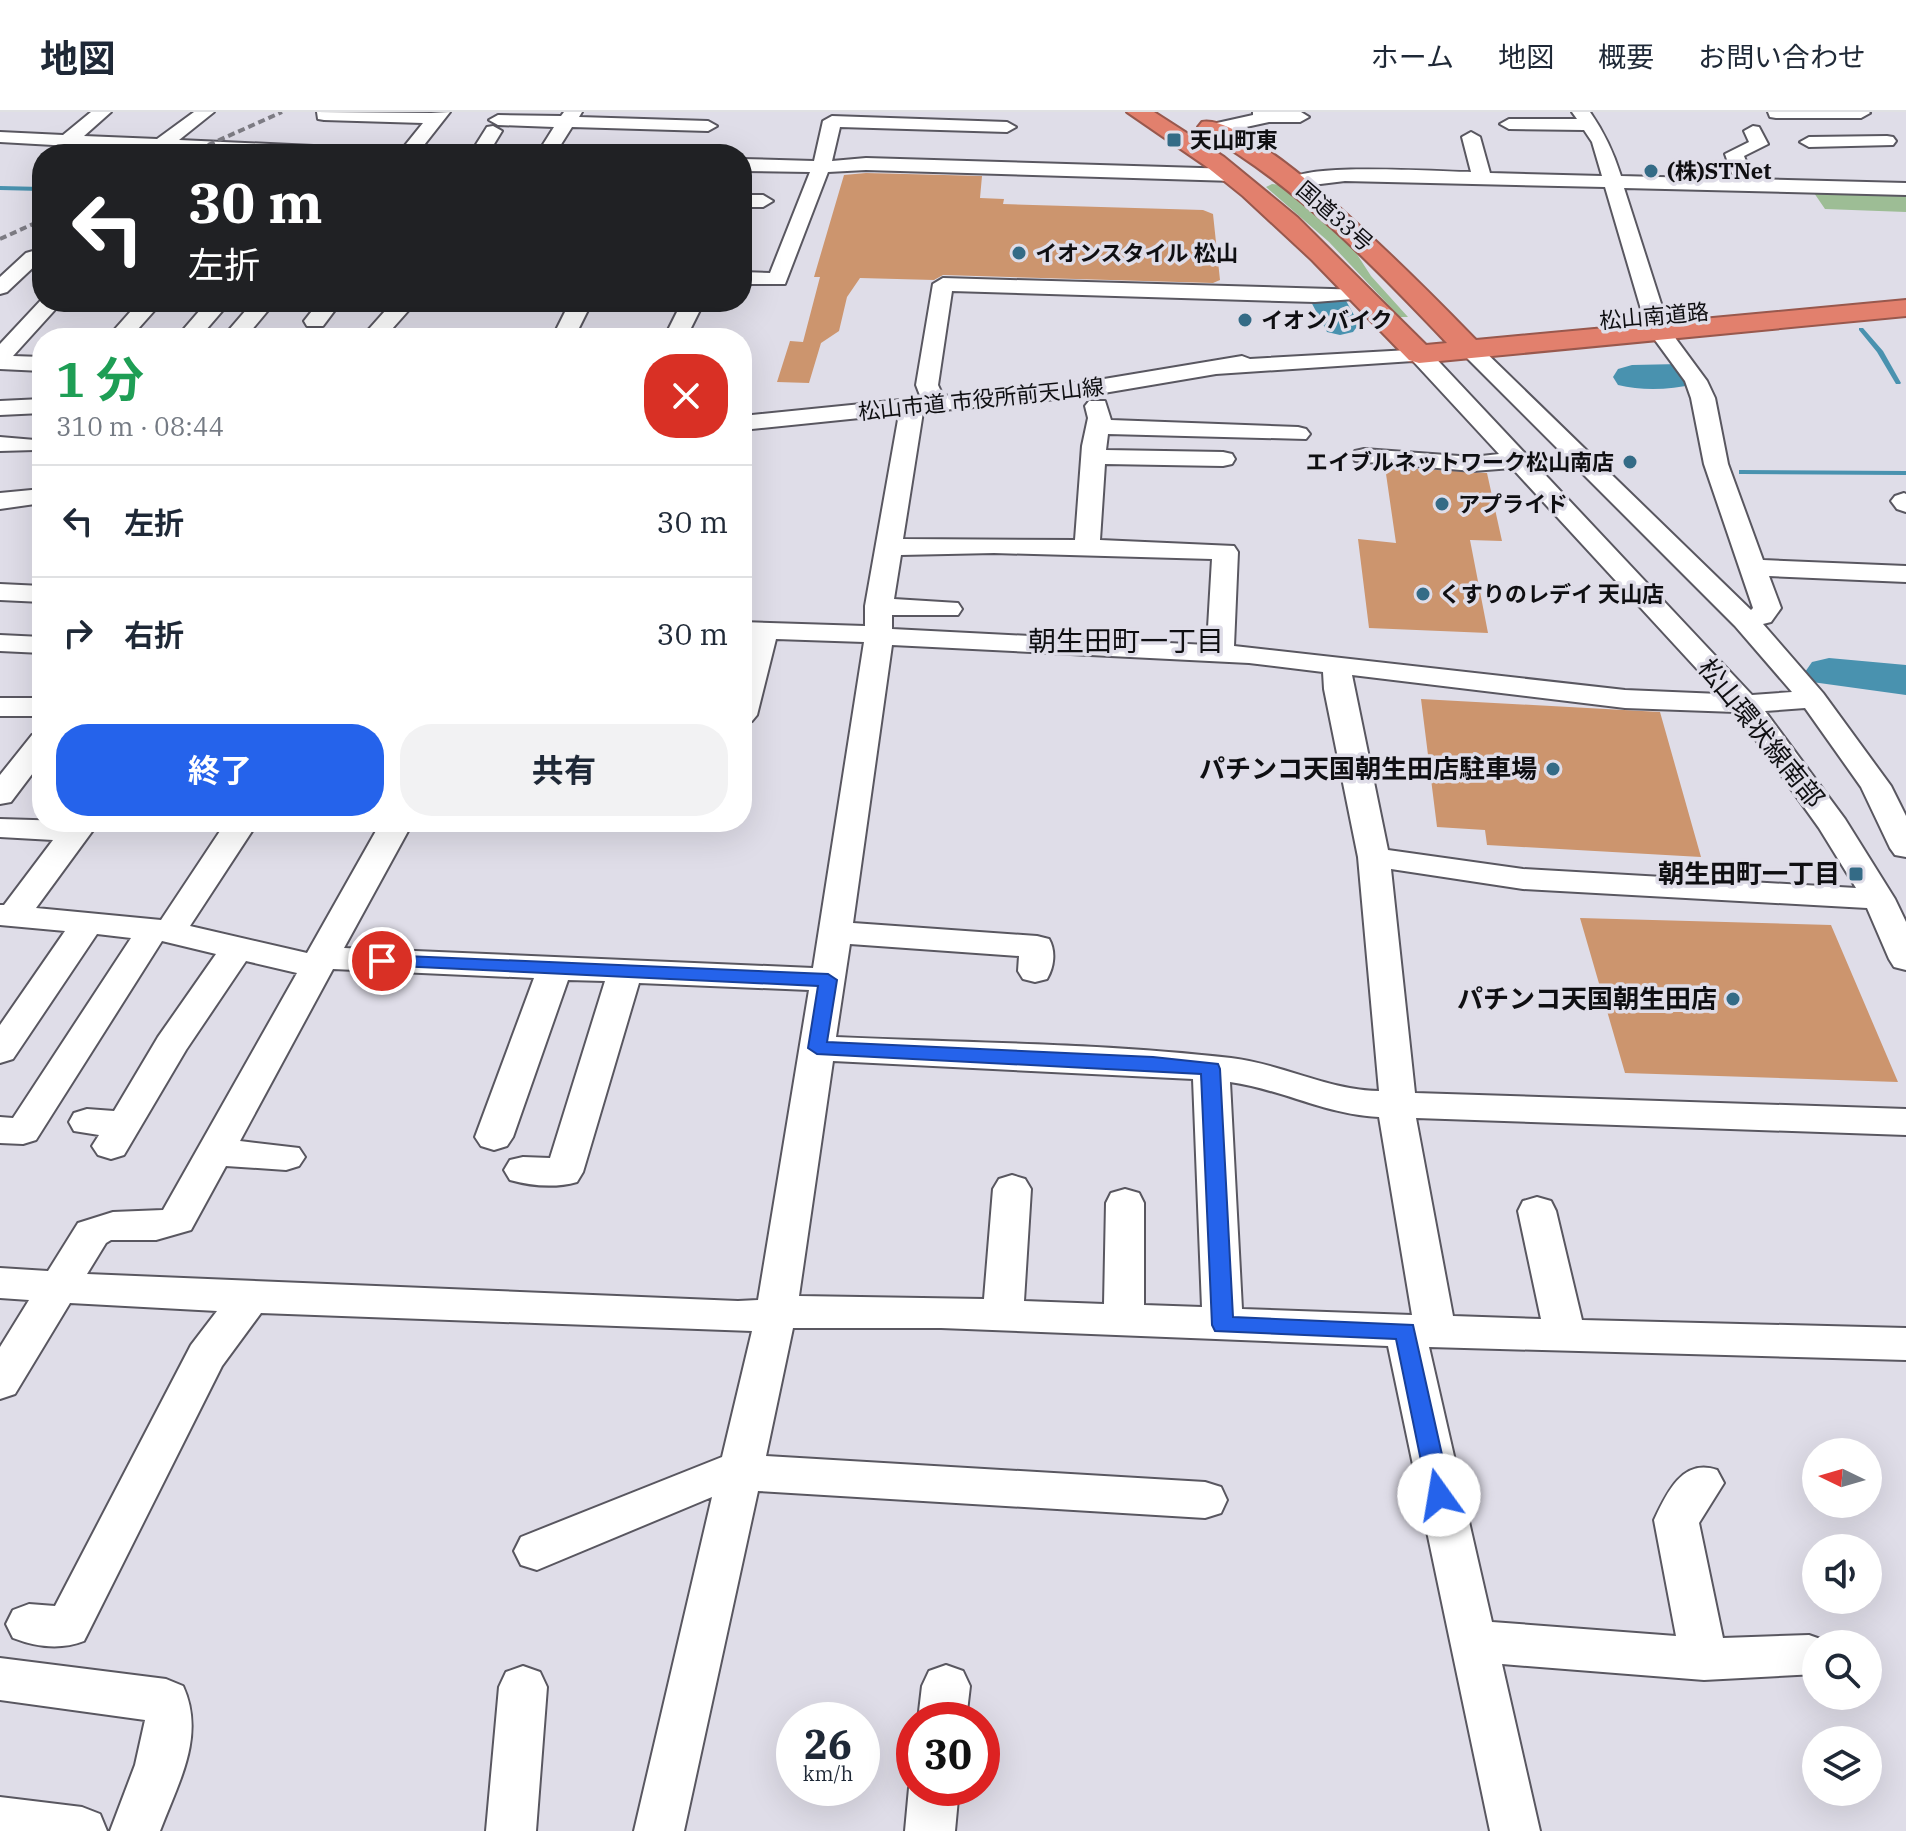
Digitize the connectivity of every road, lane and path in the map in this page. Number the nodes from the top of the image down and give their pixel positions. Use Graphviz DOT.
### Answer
graph roads {
  1 [pos="102,112"];
  2 [pos="205,112"];
  3 [pos="1138,112"];
  4 [pos="1179,112"];
  5 [pos="1861,112"];
  6 [pos="326,113"];
  7 [pos="1776,113"];
  8 [pos="1262,114"];
  9 [pos="439,115"];
  10 [pos="570,117"];
  11 [pos="1300,117"];
  12 [pos="1586,118"];
  13 [pos="710,119"];
  14 [pos="1009,120"];
  15 [pos="1509,124"];
  16 [pos="1214,129"];
  17 [pos="1753,131"];
  18 [pos="1906,133"];
  19 [pos="0,137"];
  20 [pos="1471,137"];
  21 [pos="66,142"];
  22 [pos="1809,142"];
  23 [pos="1888,142"];
  24 [pos="113,144"];
  25 [pos="163,144"];
  26 [pos="287,144"];
  27 [pos="415,144"];
  28 [pos="485,144"];
  29 [pos="552,144"];
  30 [pos="700,144"];
  31 [pos="752,156"];
  32 [pos="822,160"];
  33 [pos="1820,167"];
  34 [pos="999,168"];
  35 [pos="1234,175"];
  36 [pos="1482,179"];
  37 [pos="1296,181"];
  38 [pos="1612,183"];
  39 [pos="1746,186"];
  40 [pos="1835,188"];
  41 [pos="1906,189"];
  42 [pos="752,201"];
  43 [pos="763,201"];
  44 [pos="0,256"];
  45 [pos="32,257"];
  46 [pos="32,261"];
  47 [pos="752,279"];
  48 [pos="0,288"];
  49 [pos="1359,294"];
  50 [pos="1906,295"];
  51 [pos="1906,308"];
  52 [pos="42,312"];
  53 [pos="142,312"];
  54 [pos="210,312"];
  55 [pos="255,312"];
  56 [pos="322,312"];
  57 [pos="396,312"];
  58 [pos="315,321"];
  59 [pos="1658,323"];
  60 [pos="127,328"];
  61 [pos="196,328"];
  62 [pos="242,328"];
  63 [pos="381,328"];
  64 [pos="1461,341"];
  65 [pos="1411,346"];
  66 [pos="0,359"];
  67 [pos="32,363"];
  68 [pos="1086,389"];
  69 [pos="32,406"];
  70 [pos="924,406"];
  71 [pos="0,408"];
  72 [pos="752,422"];
  73 [pos="1098,427"];
  74 [pos="1298,434"];
  75 [pos="0,444"];
  76 [pos="27,445"];
  77 [pos="1364,456"];
  78 [pos="1094,458"];
  79 [pos="1223,459"];
  80 [pos="1518,460"];
  81 [pos="32,497"];
  82 [pos="0,501"];
  83 [pos="890,547"];
  84 [pos="1087,548"];
  85 [pos="1753,567"];
  86 [pos="1906,574"];
  87 [pos="0,592"];
  88 [pos="32,594"];
  89 [pos="948,609"];
  90 [pos="1745,620"];
  91 [pos="878,621"];
  92 [pos="753,630"];
  93 [pos="0,643"];
  94 [pos="32,645"];
  95 [pos="1220,654"];
  96 [pos="1337,664"];
  97 [pos="1813,699"];
  98 [pos="1745,704"];
  99 [pos="0,707"];
  100 [pos="32,707"];
  101 [pos="32,754"];
  102 [pos="0,795"];
  103 [pos="0,828"];
  104 [pos="32,828"];
  105 [pos="76,832"];
  106 [pos="234,832"];
  107 [pos="391,832"];
  108 [pos="1906,848"];
  109 [pos="1374,857"];
  110 [pos="1879,899"];
  111 [pos="7,916"];
  112 [pos="88,923"];
  113 [pos="161,930"];
  114 [pos="835,932"];
  115 [pos="237,949"];
  116 [pos="1906,959"];
  117 [pos="319,962"];
  118 [pos="554,970"];
  119 [pos="1035,971"];
  120 [pos="625,973"];
  121 [pos="828,980"];
  122 [pos="817,1048"];
  123 [pos="0,1051"];
  124 [pos="1211,1069"];
  125 [pos="1398,1105"];
  126 [pos="1906,1122"];
  127 [pos="0,1130"];
  128 [pos="107,1131"];
  129 [pos="494,1137"];
  130 [pos="214,1152"];
  131 [pos="286,1157"];
  132 [pos="523,1170"];
  133 [pos="1012,1189"];
  134 [pos="1125,1203"];
  135 [pos="1537,1211"];
  136 [pos="0,1283"];
  137 [pos="60,1287"];
  138 [pos="250,1298"];
  139 [pos="776,1314"];
  140 [pos="1003,1316"];
  141 [pos="1124,1321"];
  142 [pos="1223,1325"];
  143 [pos="1420,1331"];
  144 [pos="1565,1335"];
  145 [pos="1906,1344"];
  146 [pos="0,1382"];
  147 [pos="738,1472"];
  148 [pos="1702,1483"];
  149 [pos="1205,1500"];
  150 [pos="537,1551"];
  151 [pos="29,1624"];
  152 [pos="1472,1641"];
  153 [pos="1802,1656"];
  154 [pos="1704,1659"];
  155 [pos="0,1679"];
  156 [pos="523,1687"];
  157 [pos="932,1806"];
  158 [pos="135,1831"];
  159 [pos="511,1831"];
  160 [pos="659,1831"];
  161 [pos="930,1831"];
  162 [pos="1515,1831"];
  1 -- 21 [label="street"];
  2 -- 25 [label="street"];
  3 -- 35 [label="highway, 国道33号"];
  4 -- 16 [label="highway, 国道33号"];
  5 -- 7 [label="street"];
  5 -- 23 [label="street"];
  6 -- 9 [label="street"];
  6 -- 26 [label="street"];
  8 -- 11 [label="street"];
  8 -- 16 [label="street"];
  9 -- 27 [label="street"];
  10 -- 13 [label="street"];
  10 -- 28 [label="street"];
  10 -- 29 [label="street"];
  12 -- 15 [label="street"];
  12 -- 38 [label="street"];
  13 -- 30 [label="street"];
  14 -- 32 [label="street"];
  14 -- 34 [label="street"];
  16 -- 37 [label="highway, 国道33号"];
  17 -- 39 [label="street"];
  18 -- 23 [label="street"];
  19 -- 21 [label="street"];
  20 -- 36 [label="street"];
  21 -- 24 [label="street"];
  22 -- 23 [label="street"];
  31 -- 32 [label="street"];
  32 -- 34 [label="street"];
  32 -- 47 [label="street"];
  33 -- 40 [label="street"];
  34 -- 35 [label="street"];
  35 -- 49 [label="highway, 国道33号"];
  36 -- 37 [label="street"];
  36 -- 38 [label="street"];
  37 -- 64 [label="highway, 国道33号"];
  38 -- 39 [label="street"];
  38 -- 59 [label="street"];
  39 -- 40 [label="street"];
  40 -- 41 [label="street"];
  42 -- 43 [label="street"];
  44 -- 45 [label="street"];
  46 -- 48 [label="street"];
  49 -- 65 [label="highway, 国道33号"];
  49 -- 70 [label="street"];
  50 -- 59 [label="highway, 松山南道路"];
  51 -- 59 [label="highway, 松山南道路"];
  52 -- 66 [label="street"];
  53 -- 60 [label="street"];
  54 -- 61 [label="street"];
  55 -- 62 [label="street"];
  56 -- 58 [label="street"];
  57 -- 63 [label="street"];
  59 -- 64 [label="highway, 松山南道路"];
  59 -- 85 [label="street"];
  64 -- 65 [label="highway, 松山南道路"];
  64 -- 90 [label="street"];
  65 -- 68 [label="street, 松山市道 市役所前天山線"];
  65 -- 80 [label="street, 松山環状線南部"];
  66 -- 67 [label="street"];
  68 -- 70 [label="street, 松山市道 市役所前天山線"];
  68 -- 73 [label="street"];
  69 -- 71 [label="street"];
  70 -- 72 [label="street, 松山市道 市役所前天山線"];
  70 -- 83 [label="street"];
  73 -- 74 [label="street"];
  73 -- 78 [label="street"];
  75 -- 76 [label="street"];
  77 -- 80 [label="street"];
  78 -- 79 [label="street"];
  78 -- 84 [label="street"];
  80 -- 98 [label="street, 松山環状線南部"];
  81 -- 82 [label="street"];
  83 -- 84 [label="street"];
  83 -- 91 [label="street"];
  84 -- 95 [label="street"];
  85 -- 86 [label="street"];
  85 -- 90 [label="street"];
  87 -- 88 [label="street"];
  89 -- 91 [label="street"];
  90 -- 97 [label="street"];
  91 -- 92 [label="street"];
  91 -- 95 [label="street"];
  91 -- 114 [label="street"];
  93 -- 94 [label="street"];
  95 -- 96 [label="street"];
  96 -- 98 [label="street"];
  96 -- 109 [label="street"];
  97 -- 98 [label="street"];
  97 -- 108 [label="street"];
  98 -- 110 [label="street, 松山環状線南部"];
  99 -- 100 [label="street"];
  101 -- 102 [label="street"];
  103 -- 104 [label="street"];
  105 -- 111 [label="street"];
  106 -- 113 [label="street"];
  107 -- 117 [label="street"];
  109 -- 110 [label="street"];
  109 -- 125 [label="street"];
  110 -- 116 [label="street, 松山環状線南部"];
  111 -- 112 [label="street"];
  112 -- 113 [label="street"];
  112 -- 123 [label="street"];
  113 -- 115 [label="street"];
  113 -- 127 [label="street"];
  114 -- 119 [label="street"];
  114 -- 121 [label="street"];
  115 -- 117 [label="street"];
  115 -- 128 [label="street"];
  117 -- 118 [label="street"];
  117 -- 130 [label="street"];
  118 -- 120 [label="street"];
  118 -- 129 [label="street"];
  120 -- 121 [label="street"];
  120 -- 132 [label="street"];
  121 -- 122 [label="street"];
  122 -- 124 [label="street"];
  122 -- 139 [label="street"];
  124 -- 125 [label="street"];
  124 -- 142 [label="street"];
  125 -- 126 [label="street"];
  125 -- 143 [label="street"];
  130 -- 131 [label="street"];
  130 -- 137 [label="street"];
  133 -- 140 [label="street"];
  134 -- 141 [label="street"];
  135 -- 144 [label="street"];
  136 -- 137 [label="street"];
  137 -- 138 [label="street"];
  137 -- 146 [label="street"];
  138 -- 139 [label="street"];
  138 -- 151 [label="street"];
  139 -- 140 [label="street"];
  139 -- 147 [label="street"];
  140 -- 141 [label="street"];
  141 -- 142 [label="street"];
  142 -- 143 [label="street"];
  143 -- 144 [label="street"];
  143 -- 152 [label="street"];
  144 -- 145 [label="street"];
  147 -- 149 [label="street"];
  147 -- 150 [label="street"];
  147 -- 160 [label="street"];
  148 -- 154 [label="street"];
  152 -- 154 [label="street"];
  152 -- 162 [label="street"];
  153 -- 154 [label="street"];
  155 -- 158 [label="street"];
  156 -- 159 [label="street"];
  157 -- 161 [label="street"];
}
